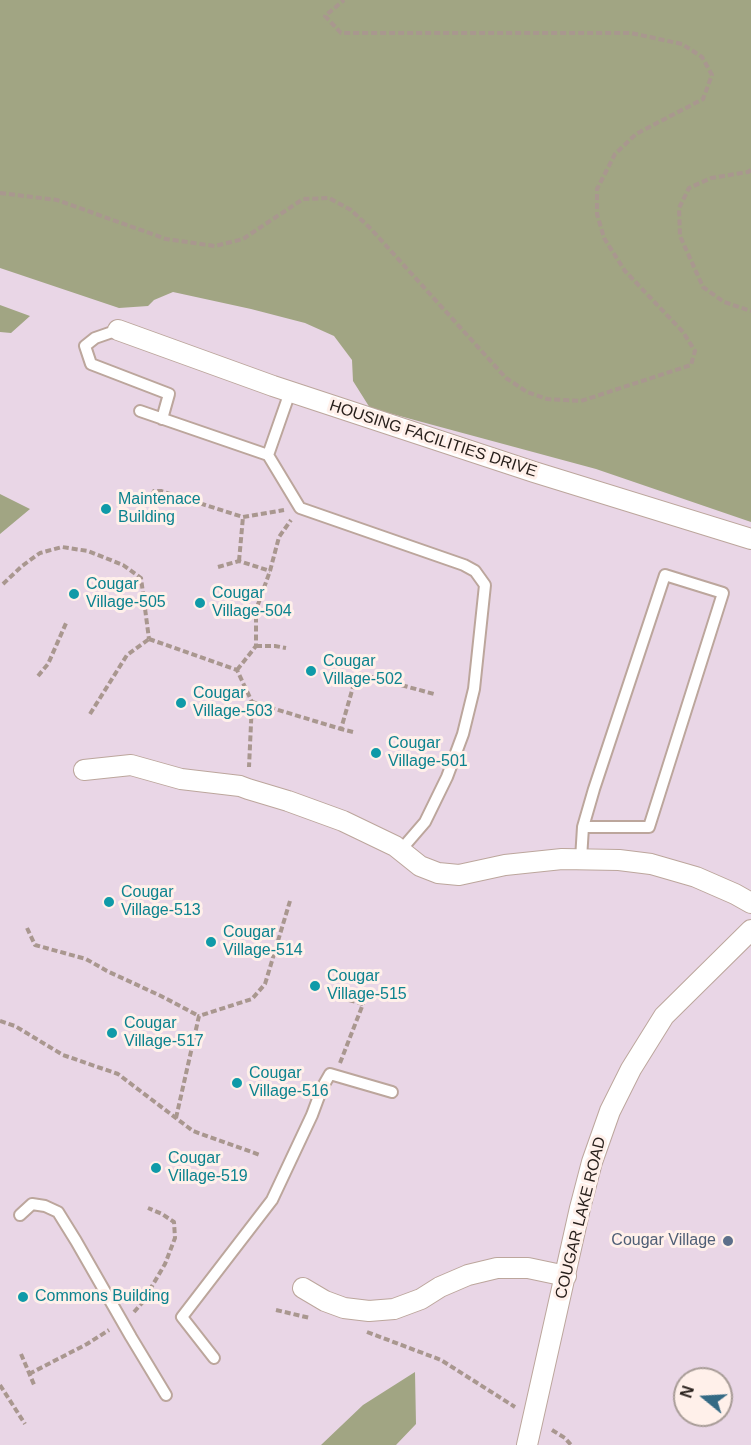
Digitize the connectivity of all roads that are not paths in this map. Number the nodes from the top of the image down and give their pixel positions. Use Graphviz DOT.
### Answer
graph roads {
  1 [pos="118,330"];
  2 [pos="290,392"];
  3 [pos="140,411"];
  4 [pos="162,419"];
  5 [pos="268,455"];
  6 [pos="751,539"];
  7 [pos="84,770"];
  8 [pos="583,827"];
  9 [pos="400,850"];
  10 [pos="581,859"];
  11 [pos="751,903"];
  12 [pos="751,930"];
  13 [pos="392,1092"];
  14 [pos="20,1215"];
  15 [pos="566,1276"];
  16 [pos="303,1288"];
  17 [pos="214,1358"];
  18 [pos="166,1395"];
  19 [pos="527,1445"];
  1 -- 2 [label="street, HOUSING FACILITIES DRIVE"];
  1 -- 4 [label="lane"];
  2 -- 5 [label="lane"];
  2 -- 6 [label="street, HOUSING FACILITIES DRIVE"];
  3 -- 4 [label="lane"];
  4 -- 5 [label="lane"];
  5 -- 9 [label="lane"];
  7 -- 9 [label="street"];
  8 -- 8 [label="lane"];
  8 -- 10 [label="lane"];
  9 -- 10 [label="street"];
  10 -- 11 [label="street"];
  12 -- 15 [label="street, COUGAR LAKE ROAD"];
  13 -- 17 [label="lane"];
  14 -- 18 [label="lane"];
  15 -- 16 [label="street"];
  15 -- 19 [label="street, COUGAR LAKE ROAD"];
}
